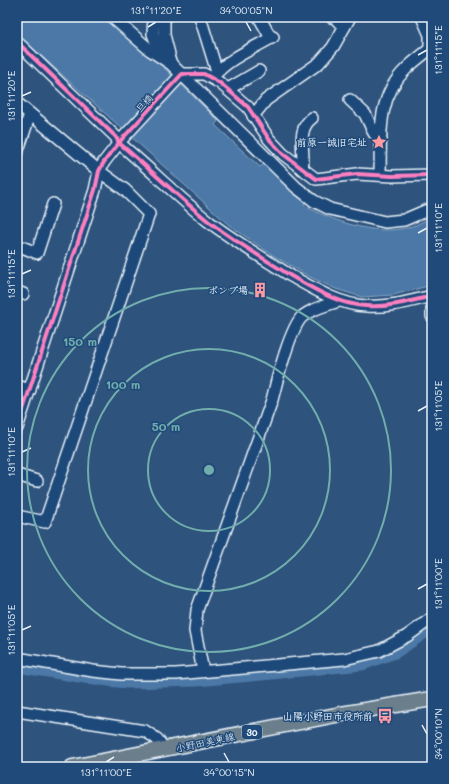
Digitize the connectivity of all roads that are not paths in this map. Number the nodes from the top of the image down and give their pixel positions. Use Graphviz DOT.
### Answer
graph roads {
  1 [pos="112,17"];
  2 [pos="154,17"];
  3 [pos="164,17"];
  4 [pos="200,17"];
  5 [pos="260,17"];
  6 [pos="331,17"];
  7 [pos="350,17"];
  8 [pos="422,17"];
  9 [pos="344,28"];
  10 [pos="17,42"];
  11 [pos="431,48"];
  12 [pos="171,64"];
  13 [pos="410,65"];
  14 [pos="259,71"];
  15 [pos="180,75"];
  16 [pos="215,75"];
  17 [pos="228,89"];
  18 [pos="381,90"];
  19 [pos="350,100"];
  20 [pos="17,103"];
  21 [pos="30,114"];
  22 [pos="253,116"];
  23 [pos="312,118"];
  24 [pos="381,140"];
  25 [pos="120,141"];
  26 [pos="17,153"];
  27 [pos="302,169"];
  28 [pos="99,171"];
  29 [pos="380,175"];
  30 [pos="432,175"];
  31 [pos="53,204"];
  32 [pos="432,208"];
  33 [pos="17,245"];
  34 [pos="432,296"];
  35 [pos="340,300"];
  36 [pos="432,309"];
  37 [pos="432,316"];
  38 [pos="17,386"];
  39 [pos="30,390"];
  40 [pos="17,428"];
  41 [pos="17,476"];
  42 [pos="37,481"];
  43 [pos="17,516"];
  44 [pos="432,618"];
  45 [pos="17,658"];
  46 [pos="203,671"];
  47 [pos="432,699"];
  48 [pos="17,711"];
  49 [pos="165,750"];
  50 [pos="72,767"];
  1 -- 12 [label="street"];
  2 -- 12 [label="street"];
  3 -- 12 [label="street"];
  4 -- 16 [label="street"];
  5 -- 16 [label="street"];
  6 -- 9 [label="street"];
  7 -- 9 [label="street"];
  8 -- 11 [label="street"];
  9 -- 22 [label="street"];
  10 -- 25 [label="street"];
  11 -- 13 [label="street"];
  12 -- 15 [label="street"];
  13 -- 18 [label="street"];
  13 -- 24 [label="street"];
  14 -- 17 [label="street"];
  15 -- 16 [label="street"];
  15 -- 25 [label="street, 旦橋"];
  15 -- 32 [label="street"];
  16 -- 17 [label="street"];
  17 -- 22 [label="street"];
  19 -- 24 [label="street"];
  20 -- 21 [label="street"];
  21 -- 26 [label="street"];
  21 -- 28 [label="street"];
  22 -- 27 [label="street"];
  23 -- 27 [label="street"];
  24 -- 29 [label="street"];
  25 -- 28 [label="street, 旦橋"];
  25 -- 35 [label="street"];
  27 -- 29 [label="street"];
  28 -- 39 [label="street"];
  28 -- 43 [label="street"];
  29 -- 30 [label="street"];
  31 -- 33 [label="street"];
  34 -- 35 [label="street"];
  35 -- 46 [label="street"];
  36 -- 37 [label="street"];
  38 -- 39 [label="street"];
  39 -- 40 [label="street"];
  41 -- 42 [label="street"];
  44 -- 46 [label="street"];
  45 -- 46 [label="street"];
  47 -- 49 [label="main road, 小野田美東線 / 30"];
  48 -- 49 [label="street"];
  49 -- 50 [label="main road, 小野田美東線 / 30"];
}
